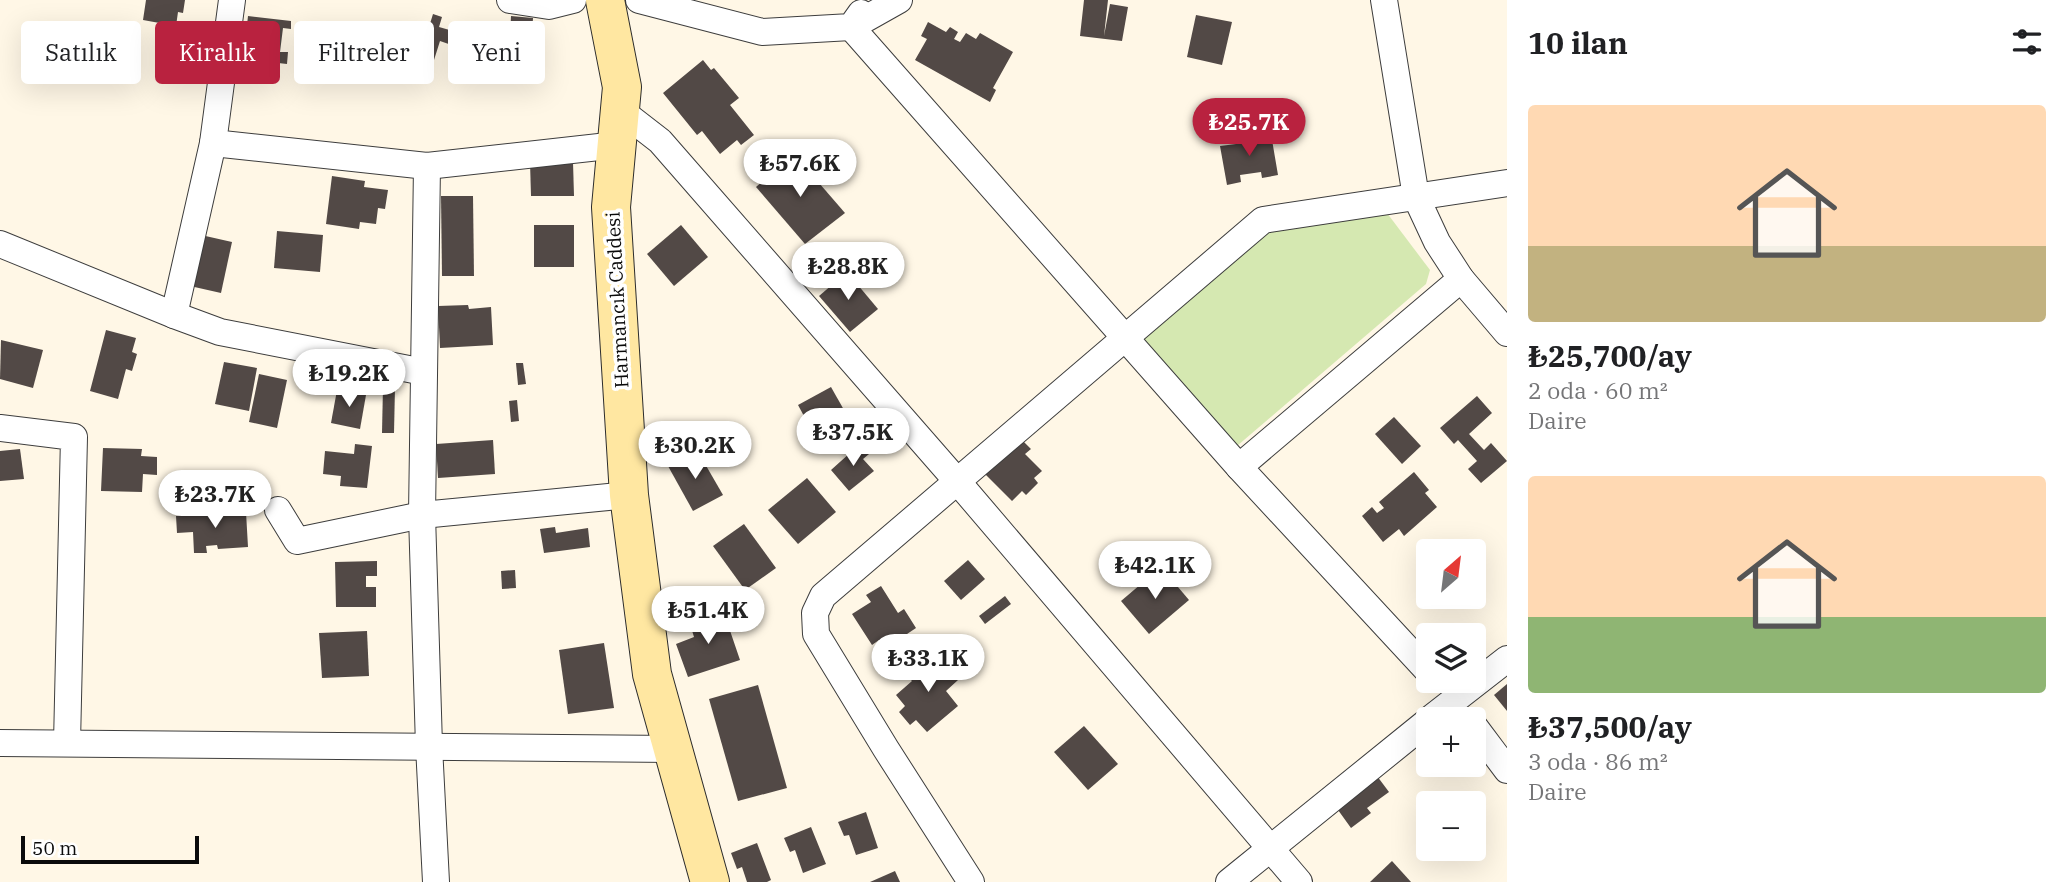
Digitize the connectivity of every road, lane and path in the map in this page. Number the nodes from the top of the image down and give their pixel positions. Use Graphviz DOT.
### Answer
graph roads {
  1 [pos="232,0"];
  2 [pos="510,0"];
  3 [pos="573,0"];
  4 [pos="605,0"];
  5 [pos="639,0"];
  6 [pos="870,0"];
  7 [pos="899,0"];
  8 [pos="1384,0"];
  9 [pos="851,27"];
  10 [pos="620,114"];
  11 [pos="213,143"];
  12 [pos="427,166"];
  13 [pos="1507,183"];
  14 [pos="1416,197"];
  15 [pos="0,244"];
  16 [pos="1461,279"];
  17 [pos="174,315"];
  18 [pos="1507,333"];
  19 [pos="1126,339"];
  20 [pos="425,372"];
  21 [pos="0,428"];
  22 [pos="1239,467"];
  23 [pos="957,481"];
  24 [pos="629,495"];
  25 [pos="278,510"];
  26 [pos="422,515"];
  27 [pos="1416,658"];
  28 [pos="1507,659"];
  29 [pos="1453,700"];
  30 [pos="1416,731"];
  31 [pos="1486,742"];
  32 [pos="0,743"];
  33 [pos="67,743"];
  34 [pos="429,746"];
  35 [pos="673,749"];
  36 [pos="1507,770"];
  37 [pos="1270,850"];
  38 [pos="436,882"];
  39 [pos="710,882"];
  40 [pos="971,882"];
  41 [pos="1229,882"];
  42 [pos="1299,882"];
  1 -- 11 [label="street"];
  2 -- 3 [label="street"];
  4 -- 10 [label="street, Harmancık Caddesi"];
  5 -- 9 [label="street"];
  6 -- 9 [label="street"];
  7 -- 9 [label="street"];
  8 -- 14 [label="street"];
  9 -- 19 [label="street"];
  10 -- 12 [label="street"];
  10 -- 23 [label="street"];
  10 -- 24 [label="street, Harmancık Caddesi"];
  11 -- 12 [label="street"];
  11 -- 17 [label="street"];
  12 -- 20 [label="street"];
  13 -- 14 [label="street"];
  14 -- 16 [label="street"];
  14 -- 19 [label="street"];
  15 -- 17 [label="street"];
  16 -- 18 [label="street"];
  16 -- 22 [label="street"];
  17 -- 20 [label="street"];
  19 -- 22 [label="street"];
  19 -- 23 [label="street"];
  20 -- 26 [label="street"];
  21 -- 33 [label="street"];
  22 -- 27 [label="street"];
  23 -- 37 [label="street"];
  23 -- 40 [label="street"];
  24 -- 26 [label="street"];
  24 -- 35 [label="street, Harmancık Caddesi"];
  25 -- 26 [label="street"];
  26 -- 34 [label="street"];
  28 -- 29 [label="street"];
  30 -- 37 [label="street"];
  31 -- 36 [label="street"];
  32 -- 33 [label="street"];
  33 -- 34 [label="street"];
  34 -- 35 [label="street"];
  34 -- 38 [label="street"];
  35 -- 39 [label="street, Harmancık Caddesi"];
  37 -- 41 [label="street"];
  37 -- 42 [label="street"];
}
